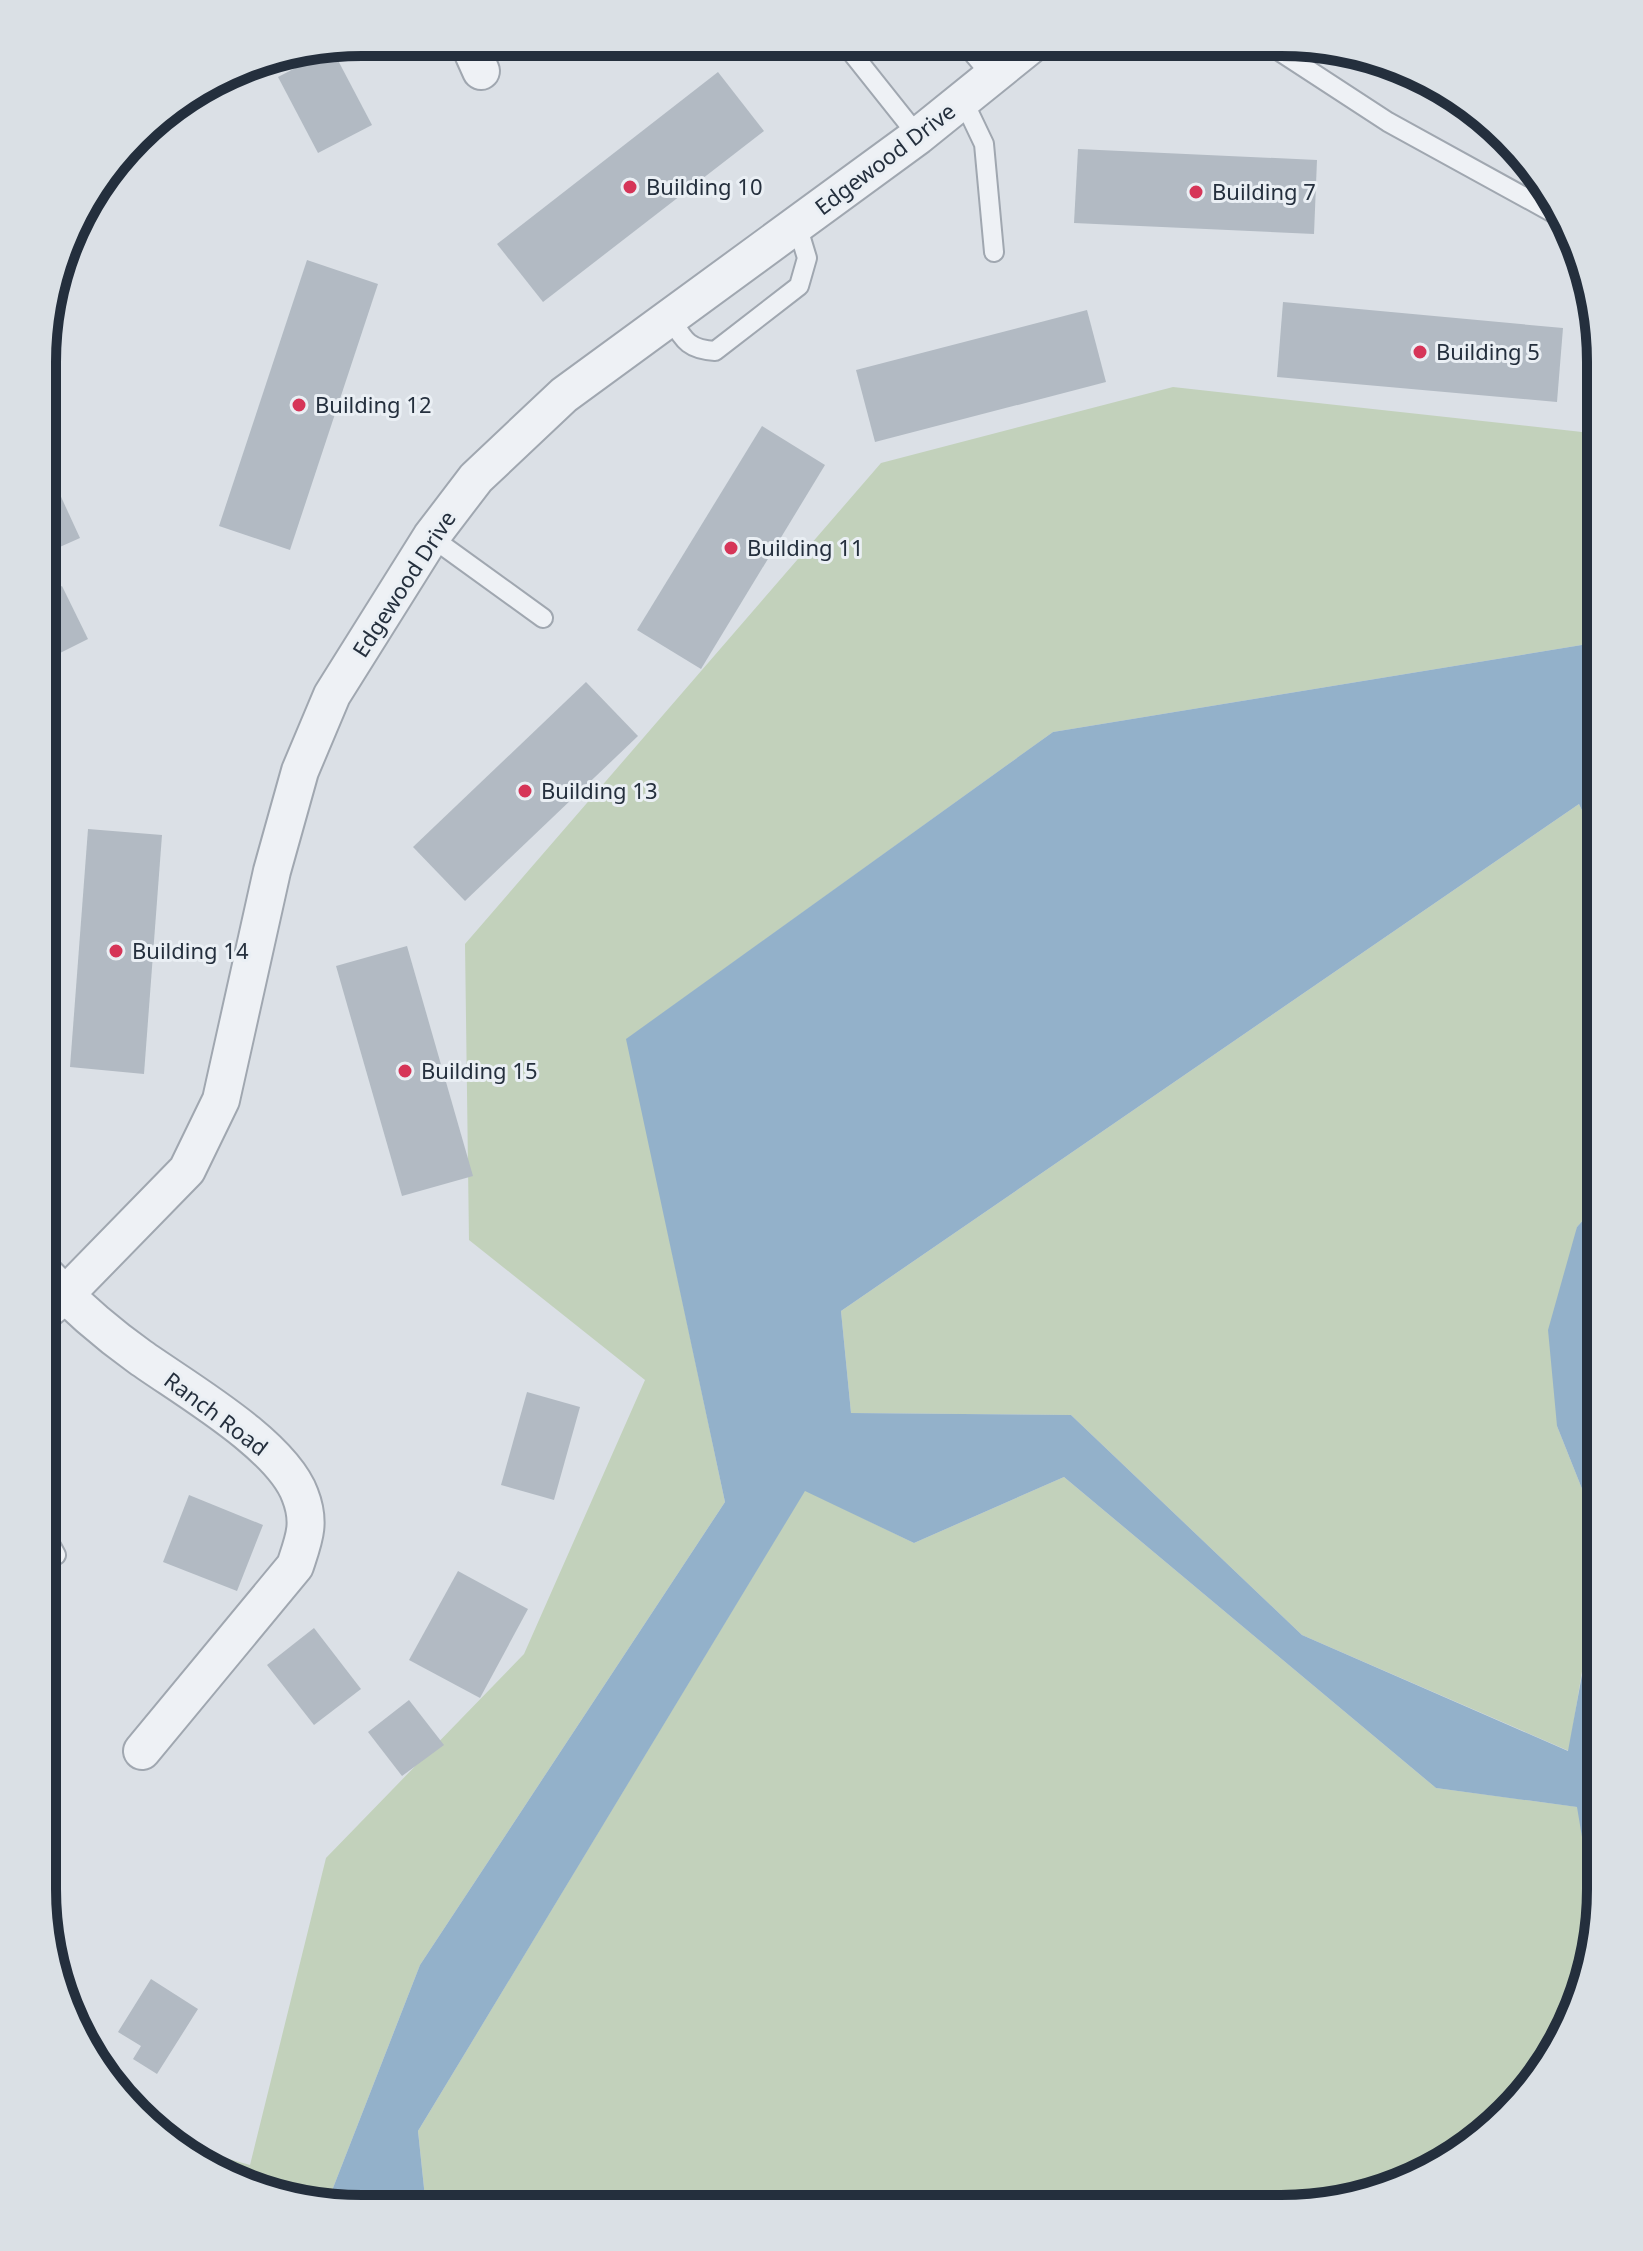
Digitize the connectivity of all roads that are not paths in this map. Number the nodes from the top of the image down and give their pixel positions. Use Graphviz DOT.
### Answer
graph roads {
  1 [pos="854,56"];
  2 [pos="975,56"];
  3 [pos="1018,56"];
  4 [pos="1287,56"];
  5 [pos="993,77"];
  6 [pos="963,100"];
  7 [pos="918,136"];
  8 [pos="1546,209"];
  9 [pos="797,225"];
  10 [pos="994,252"];
  11 [pos="670,317"];
  12 [pos="431,537"];
  13 [pos="543,618"];
  14 [pos="56,1289"];
  15 [pos="56,1298"];
  16 [pos="142,1751"];
  1 -- 7 [label="lane"];
  2 -- 5 [label="lane"];
  3 -- 5 [label="street, Edgewood Drive"];
  4 -- 8 [label="lane"];
  5 -- 6 [label="street, Edgewood Drive"];
  6 -- 7 [label="street, Edgewood Drive"];
  6 -- 10 [label="lane"];
  7 -- 9 [label="street, Edgewood Drive"];
  9 -- 11 [label="street, Edgewood Drive"];
  9 -- 11 [label="lane"];
  11 -- 12 [label="street, Edgewood Drive"];
  12 -- 13 [label="lane"];
  12 -- 14 [label="street, Edgewood Drive"];
  15 -- 16 [label="street, Ranch Road"];
}
